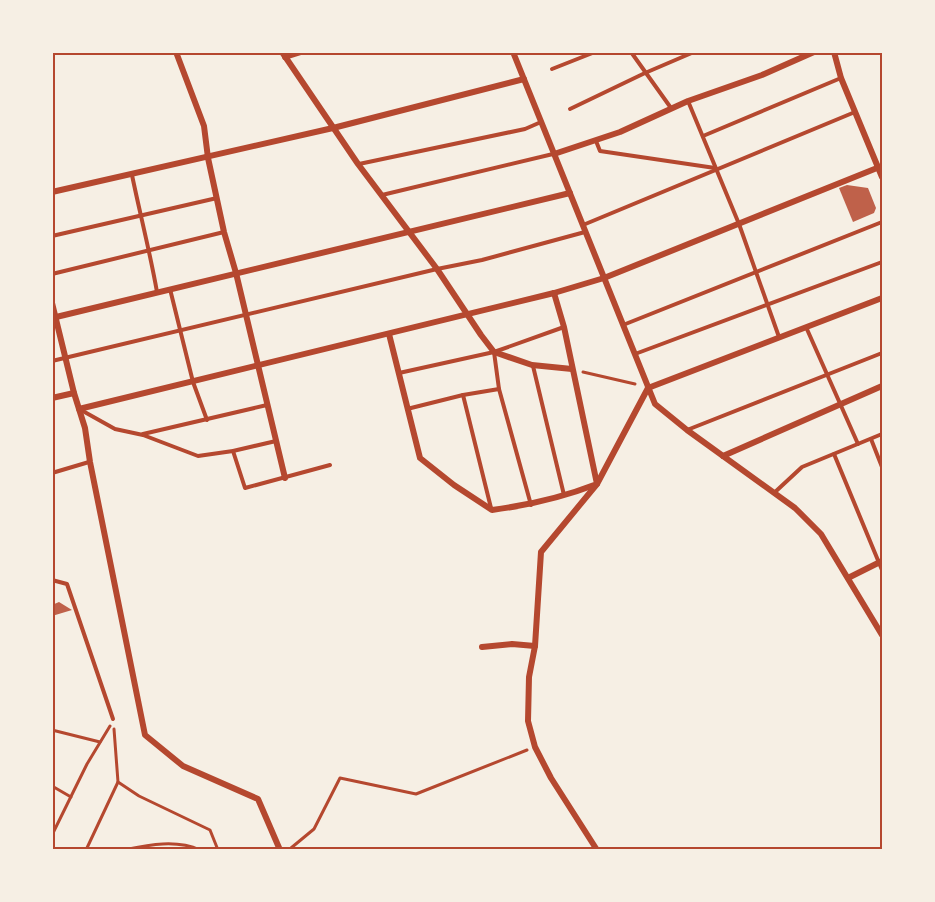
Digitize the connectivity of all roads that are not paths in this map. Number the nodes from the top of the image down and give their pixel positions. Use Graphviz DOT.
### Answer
graph roads {
  1 [pos="176,52"];
  2 [pos="301,52"];
  3 [pos="513,52"];
  4 [pos="595,52"];
  5 [pos="631,52"];
  6 [pos="694,52"];
  7 [pos="814,52"];
  8 [pos="834,52"];
  9 [pos="284,55"];
  10 [pos="552,69"];
  11 [pos="645,72"];
  12 [pos="841,78"];
  13 [pos="524,79"];
  14 [pos="688,101"];
  15 [pos="671,108"];
  16 [pos="570,109"];
  17 [pos="855,112"];
  18 [pos="541,122"];
  19 [pos="333,128"];
  20 [pos="703,136"];
  21 [pos="596,140"];
  22 [pos="554,154"];
  23 [pos="208,158"];
  24 [pos="358,164"];
  25 [pos="881,166"];
  26 [pos="716,168"];
  27 [pos="132,175"];
  28 [pos="882,177"];
  29 [pos="52,192"];
  30 [pos="570,193"];
  31 [pos="382,195"];
  32 [pos="217,198"];
  33 [pos="140,216"];
  34 [pos="882,222"];
  35 [pos="739,224"];
  36 [pos="584,229"];
  37 [pos="224,232"];
  38 [pos="409,233"];
  39 [pos="52,236"];
  40 [pos="150,251"];
  41 [pos="882,262"];
  42 [pos="437,269"];
  43 [pos="756,272"];
  44 [pos="236,273"];
  45 [pos="52,274"];
  46 [pos="604,278"];
  47 [pos="170,288"];
  48 [pos="157,292"];
  49 [pos="554,294"];
  50 [pos="882,298"];
  51 [pos="52,303"];
  52 [pos="768,306"];
  53 [pos="245,314"];
  54 [pos="469,316"];
  55 [pos="55,318"];
  56 [pos="623,325"];
  57 [pos="564,327"];
  58 [pos="806,327"];
  59 [pos="180,331"];
  60 [pos="389,334"];
  61 [pos="779,337"];
  62 [pos="494,352"];
  63 [pos="882,353"];
  64 [pos="635,354"];
  65 [pos="65,357"];
  66 [pos="52,360"];
  67 [pos="532,365"];
  68 [pos="258,366"];
  69 [pos="572,369"];
  70 [pos="399,373"];
  71 [pos="826,375"];
  72 [pos="193,382"];
  73 [pos="882,386"];
  74 [pos="648,388"];
  75 [pos="500,389"];
  76 [pos="74,393"];
  77 [pos="464,395"];
  78 [pos="52,398"];
  79 [pos="839,404"];
  80 [pos="268,405"];
  81 [pos="407,408"];
  82 [pos="79,409"];
  83 [pos="207,420"];
  84 [pos="687,430"];
  85 [pos="882,434"];
  86 [pos="143,435"];
  87 [pos="871,439"];
  88 [pos="276,441"];
  89 [pos="858,444"];
  90 [pos="233,451"];
  91 [pos="834,454"];
  92 [pos="723,456"];
  93 [pos="90,462"];
  94 [pos="330,465"];
  95 [pos="882,467"];
  96 [pos="52,473"];
  97 [pos="285,478"];
  98 [pos="597,484"];
  99 [pos="773,493"];
  100 [pos="564,497"];
  101 [pos="531,505"];
  102 [pos="492,510"];
  103 [pos="881,565"];
  104 [pos="848,578"];
  105 [pos="52,580"];
  106 [pos="882,635"];
  107 [pos="535,646"];
  108 [pos="482,647"];
  109 [pos="113,719"];
  110 [pos="280,849"];
  111 [pos="597,849"];
  1 -- 23 [label="street"];
  2 -- 9 [label="street"];
  3 -- 13 [label="street"];
  4 -- 10 [label="lane"];
  5 -- 11 [label="lane"];
  6 -- 11 [label="lane"];
  7 -- 14 [label="street"];
  8 -- 12 [label="street"];
  9 -- 19 [label="street"];
  11 -- 15 [label="lane"];
  11 -- 16 [label="lane"];
  12 -- 17 [label="street"];
  12 -- 20 [label="lane"];
  13 -- 18 [label="street"];
  13 -- 19 [label="street"];
  14 -- 15 [label="street"];
  14 -- 20 [label="lane"];
  15 -- 21 [label="street"];
  17 -- 25 [label="street"];
  17 -- 26 [label="lane"];
  18 -- 22 [label="street"];
  18 -- 24 [label="lane"];
  19 -- 23 [label="street"];
  19 -- 24 [label="street"];
  20 -- 26 [label="lane"];
  21 -- 22 [label="street"];
  21 -- 26 [label="lane"];
  22 -- 30 [label="street"];
  22 -- 31 [label="lane"];
  23 -- 27 [label="street"];
  23 -- 32 [label="street"];
  24 -- 31 [label="street"];
  25 -- 28 [label="street"];
  25 -- 35 [label="street"];
  26 -- 35 [label="lane"];
  26 -- 36 [label="lane"];
  27 -- 29 [label="street"];
  27 -- 33 [label="lane"];
  30 -- 36 [label="street"];
  30 -- 38 [label="street"];
  31 -- 38 [label="street"];
  32 -- 33 [label="lane"];
  32 -- 37 [label="street"];
  33 -- 39 [label="lane"];
  33 -- 40 [label="lane"];
  34 -- 43 [label="lane"];
  35 -- 43 [label="lane"];
  35 -- 46 [label="street"];
  36 -- 42 [label="lane"];
  36 -- 46 [label="street"];
  37 -- 40 [label="lane"];
  37 -- 44 [label="street"];
  38 -- 42 [label="street"];
  38 -- 44 [label="street"];
  40 -- 45 [label="lane"];
  40 -- 48 [label="lane"];
  41 -- 52 [label="lane"];
  42 -- 53 [label="lane"];
  42 -- 54 [label="street"];
  43 -- 52 [label="lane"];
  43 -- 56 [label="lane"];
  44 -- 47 [label="street"];
  44 -- 53 [label="street"];
  46 -- 49 [label="street"];
  46 -- 56 [label="street"];
  47 -- 48 [label="street"];
  47 -- 59 [label="lane"];
  48 -- 55 [label="street"];
  49 -- 54 [label="street"];
  49 -- 57 [label="street"];
  50 -- 58 [label="street"];
  51 -- 55 [label="street"];
  52 -- 61 [label="lane"];
  52 -- 64 [label="lane"];
  53 -- 59 [label="lane"];
  53 -- 68 [label="street"];
  54 -- 60 [label="street"];
  54 -- 62 [label="street"];
  55 -- 65 [label="street"];
  56 -- 64 [label="street"];
  57 -- 62 [label="lane"];
  57 -- 69 [label="street"];
  58 -- 61 [label="street"];
  58 -- 71 [label="lane"];
  59 -- 65 [label="lane"];
  59 -- 72 [label="lane"];
  60 -- 68 [label="street"];
  60 -- 70 [label="street"];
  61 -- 74 [label="street"];
  62 -- 67 [label="street"];
  62 -- 70 [label="lane"];
  62 -- 75 [label="lane"];
  63 -- 71 [label="lane"];
  64 -- 74 [label="street"];
  65 -- 66 [label="lane"];
  65 -- 76 [label="street"];
  67 -- 69 [label="street"];
  67 -- 100 [label="lane"];
  68 -- 72 [label="street"];
  68 -- 80 [label="street"];
  69 -- 98 [label="street"];
  70 -- 81 [label="street"];
  71 -- 79 [label="lane"];
  71 -- 84 [label="lane"];
  72 -- 82 [label="street"];
  72 -- 83 [label="lane"];
  73 -- 79 [label="street"];
  74 -- 84 [label="street"];
  74 -- 98 [label="street"];
  75 -- 77 [label="lane"];
  75 -- 101 [label="lane"];
  76 -- 78 [label="street"];
  76 -- 82 [label="street"];
  77 -- 81 [label="lane"];
  77 -- 102 [label="lane"];
  79 -- 89 [label="lane"];
  79 -- 92 [label="street"];
  80 -- 83 [label="lane"];
  80 -- 88 [label="street"];
  81 -- 102 [label="street"];
  82 -- 86 [label="lane"];
  82 -- 93 [label="street"];
  83 -- 86 [label="lane"];
  84 -- 92 [label="street"];
  85 -- 87 [label="lane"];
  86 -- 90 [label="lane"];
  87 -- 89 [label="lane"];
  87 -- 95 [label="lane"];
  88 -- 90 [label="lane"];
  88 -- 97 [label="street"];
  89 -- 91 [label="lane"];
  90 -- 97 [label="lane"];
  91 -- 99 [label="lane"];
  91 -- 103 [label="lane"];
  92 -- 99 [label="street"];
  93 -- 96 [label="lane"];
  93 -- 110 [label="street"];
  94 -- 97 [label="lane"];
  98 -- 100 [label="street"];
  98 -- 107 [label="street"];
  99 -- 104 [label="street"];
  100 -- 101 [label="street"];
  101 -- 102 [label="street"];
  103 -- 104 [label="street"];
  104 -- 106 [label="street"];
  105 -- 109 [label="lane"];
  107 -- 108 [label="street"];
  107 -- 111 [label="street"];
}
